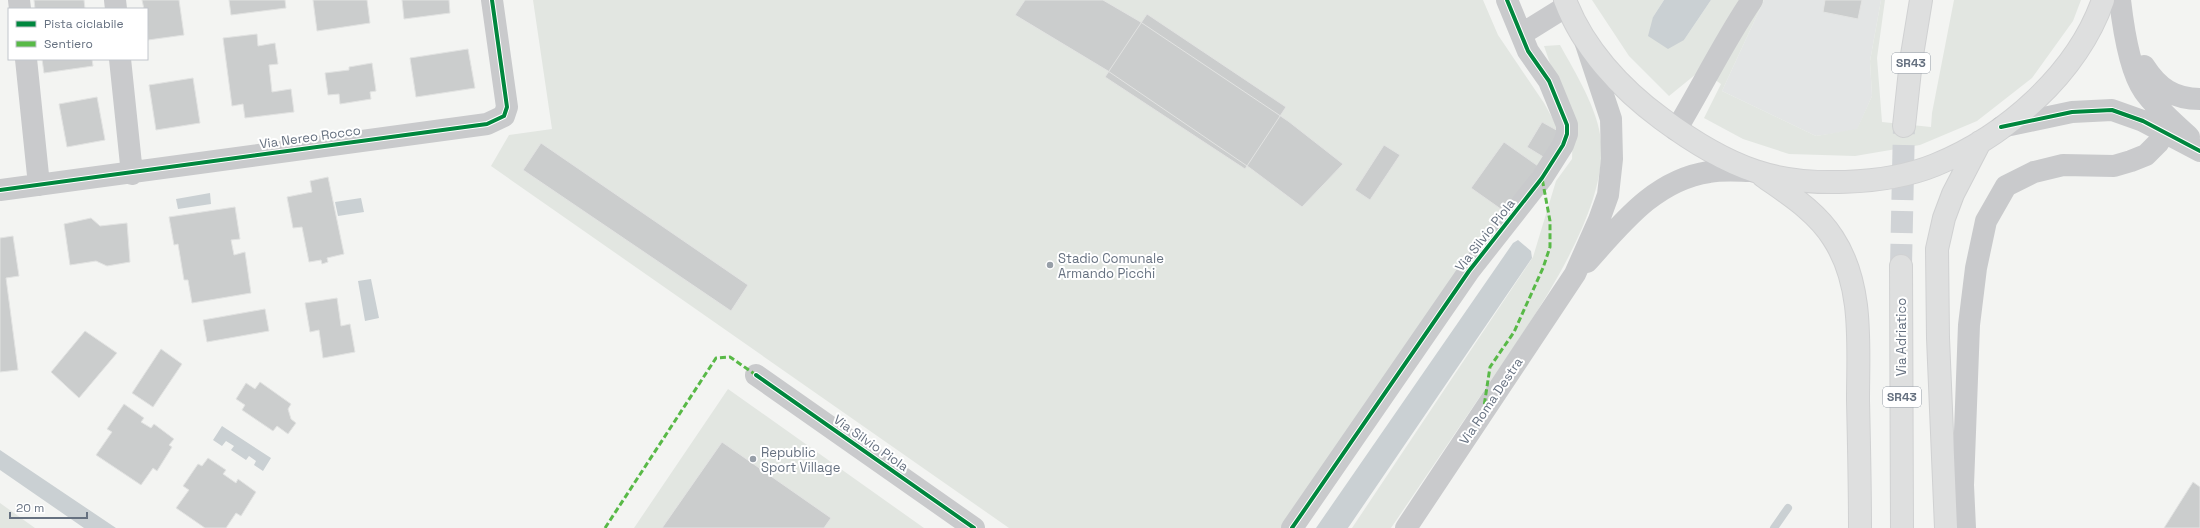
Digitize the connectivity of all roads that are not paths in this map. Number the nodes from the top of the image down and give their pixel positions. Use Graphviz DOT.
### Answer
graph roads {
  1 [pos="492,0"];
  2 [pos="1507,0"];
  3 [pos="1752,0"];
  4 [pos="1921,0"];
  5 [pos="2103,0"];
  6 [pos="2120,0"];
  7 [pos="1566,3"];
  8 [pos="2126,33"];
  9 [pos="1522,34"];
  10 [pos="1584,37"];
  11 [pos="26,60"];
  12 [pos="120,60"];
  13 [pos="2200,99"];
  14 [pos="1904,126"];
  15 [pos="2001,127"];
  16 [pos="1676,130"];
  17 [pos="2165,132"];
  18 [pos="1980,142"];
  19 [pos="2200,148"];
  20 [pos="2200,151"];
  21 [pos="1755,171"];
  22 [pos="132,174"];
  23 [pos="39,185"];
  24 [pos="0,190"];
  25 [pos="1901,266"];
  26 [pos="1575,274"];
  27 [pos="756,375"];
  28 [pos="974,528"];
  29 [pos="1292,528"];
  30 [pos="1406,528"];
  31 [pos="1860,528"];
  32 [pos="1902,528"];
  33 [pos="1946,528"];
  34 [pos="1965,528"];
  1 -- 22 [label="street, Via Nereo Rocco"];
  2 -- 9 [label="street, Via Silvio Piola"];
  3 -- 16 [label="street"];
  4 -- 14 [label="main road, SR43"];
  5 -- 15 [label="main road"];
  6 -- 8 [label="street"];
  7 -- 9 [label="street"];
  7 -- 10 [label="main road"];
  8 -- 13 [label="street"];
  8 -- 19 [label="street"];
  9 -- 29 [label="street, Via Silvio Piola"];
  10 -- 16 [label="main road"];
  10 -- 26 [label="street, Via Roma Destra"];
  11 -- 23 [label="street"];
  12 -- 22 [label="street"];
  15 -- 17 [label="street"];
  15 -- 18 [label="main road"];
  16 -- 21 [label="main road"];
  17 -- 20 [label="street"];
  17 -- 34 [label="street"];
  18 -- 21 [label="main road"];
  18 -- 33 [label="main road"];
  21 -- 26 [label="street, Via Roma Destra"];
  21 -- 31 [label="main road"];
  22 -- 23 [label="street, Via Nereo Rocco"];
  23 -- 24 [label="street, Via Nereo Rocco"];
  25 -- 32 [label="main road, Via Adriatico / SR43"];
  26 -- 30 [label="street, Via Roma Destra"];
  27 -- 28 [label="street, Via Silvio Piola"];
}
